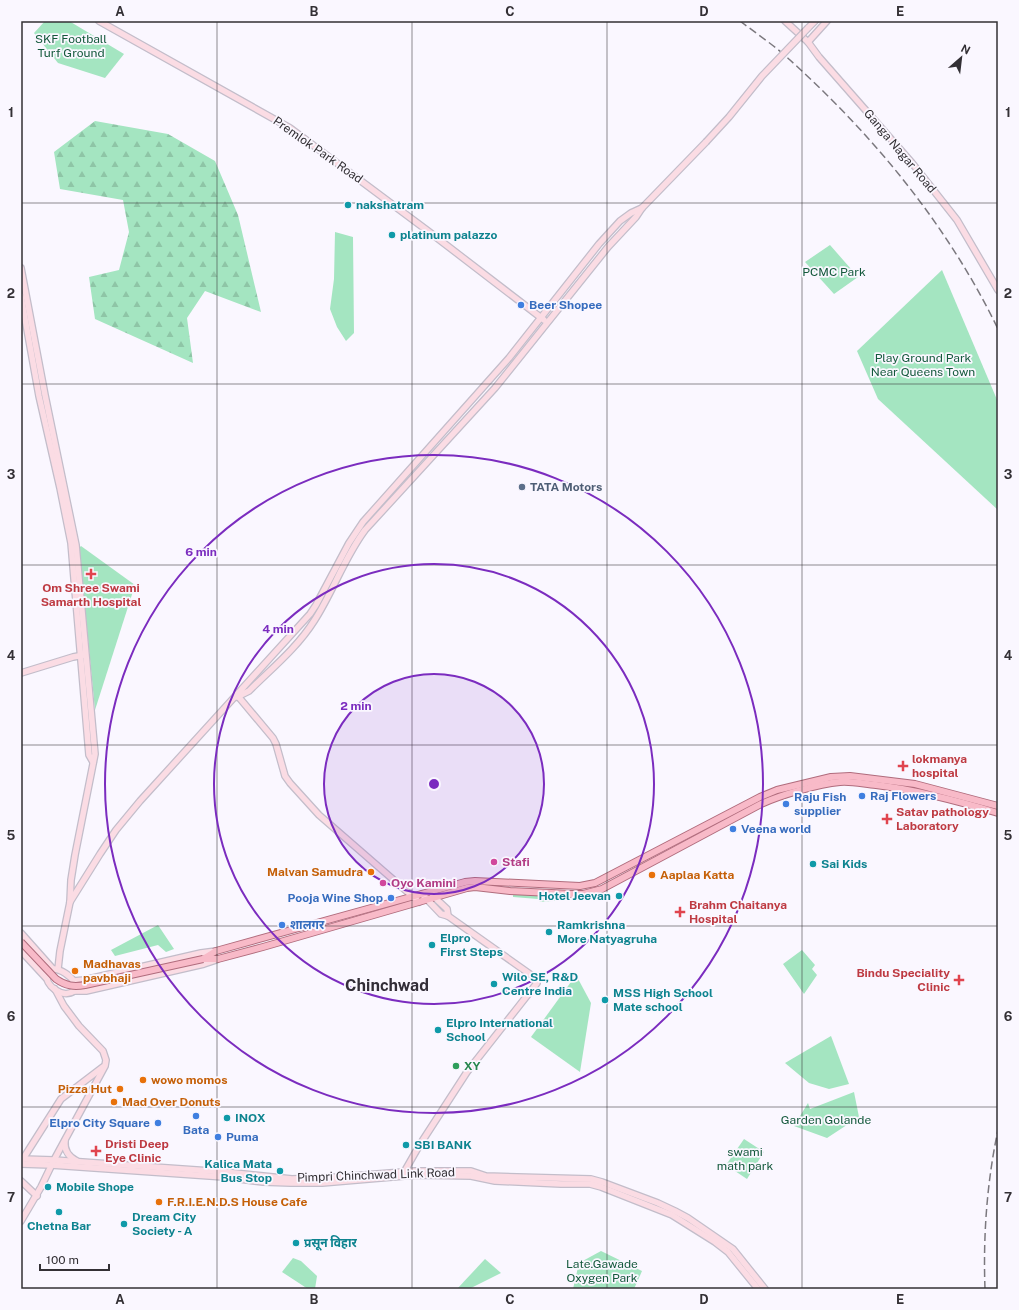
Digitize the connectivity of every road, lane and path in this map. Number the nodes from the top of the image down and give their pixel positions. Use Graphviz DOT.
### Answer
graph roads {
  1 [pos="99,21"];
  2 [pos="785,21"];
  3 [pos="815,21"];
  4 [pos="827,21"];
  5 [pos="808,42"];
  6 [pos="642,208"];
  7 [pos="21,268"];
  8 [pos="998,290"];
  9 [pos="21,296"];
  10 [pos="541,319"];
  11 [pos="547,323"];
  12 [pos="83,655"];
  13 [pos="21,673"];
  14 [pos="236,697"];
  15 [pos="858,780"];
  16 [pos="998,806"];
  17 [pos="998,812"];
  18 [pos="430,892"];
  19 [pos="422,894"];
  20 [pos="413,896"];
  21 [pos="435,898"];
  22 [pos="427,900"];
  23 [pos="70,902"];
  24 [pos="420,902"];
  25 [pos="448,916"];
  26 [pos="21,933"];
  27 [pos="259,938"];
  28 [pos="21,942"];
  29 [pos="263,947"];
  30 [pos="21,951"];
  31 [pos="216,951"];
  32 [pos="203,959"];
  33 [pos="218,959"];
  34 [pos="56,969"];
  35 [pos="46,978"];
  36 [pos="74,981"];
  37 [pos="55,989"];
  38 [pos="72,993"];
  39 [pos="64,1006"];
  40 [pos="104,1066"];
  41 [pos="65,1140"];
  42 [pos="21,1163"];
  43 [pos="52,1163"];
  44 [pos="80,1165"];
  45 [pos="403,1174"];
  46 [pos="21,1181"];
  47 [pos="37,1196"];
  48 [pos="21,1221"];
  49 [pos="758,1289"];
  50 [pos="765,1289"];
  1 -- 10 [label="street, Premlok Park Road"];
  2 -- 5 [label="street, Ganga Nagar Road"];
  3 -- 6 [label="street, bridge"];
  4 -- 5 [label="street"];
  5 -- 8 [label="street, Ganga Nagar Road"];
  6 -- 10 [label="street"];
  6 -- 11 [label="street"];
  7 -- 12 [label="street"];
  9 -- 12 [label="street"];
  10 -- 11 [label="street, Premlok Park Road"];
  10 -- 14 [label="street"];
  11 -- 14 [label="street"];
  12 -- 13 [label="street"];
  12 -- 23 [label="street"];
  14 -- 20 [label="street"];
  14 -- 23 [label="street"];
  15 -- 16 [label="main road"];
  15 -- 17 [label="main road"];
  15 -- 18 [label="main road"];
  15 -- 21 [label="main road"];
  18 -- 19 [label="main road"];
  18 -- 21 [label="street"];
  19 -- 20 [label="main road"];
  19 -- 22 [label="street"];
  20 -- 24 [label="street"];
  20 -- 27 [label="main road"];
  21 -- 22 [label="main road"];
  21 -- 25 [label="street"];
  22 -- 24 [label="main road"];
  22 -- 25 [label="street"];
  23 -- 34 [label="street"];
  24 -- 29 [label="main road"];
  25 -- 45 [label="street"];
  26 -- 34 [label="street"];
  27 -- 29 [label="main road"];
  27 -- 31 [label="main road"];
  28 -- 32 [label="main road, bridge"];
  29 -- 33 [label="main road"];
  30 -- 35 [label="street"];
  31 -- 32 [label="main road"];
  31 -- 36 [label="street"];
  32 -- 33 [label="main road"];
  33 -- 38 [label="street"];
  34 -- 35 [label="street"];
  34 -- 36 [label="street"];
  35 -- 37 [label="street"];
  36 -- 38 [label="street"];
  37 -- 38 [label="street"];
  37 -- 39 [label="street"];
  38 -- 39 [label="street"];
  39 -- 40 [label="street"];
  40 -- 41 [label="street"];
  40 -- 42 [label="street"];
  41 -- 43 [label="street"];
  41 -- 44 [label="street"];
  42 -- 43 [label="street, Pimpri Chinchwad Link Road"];
  43 -- 44 [label="street, Pimpri Chinchwad Link Road"];
  43 -- 47 [label="street"];
  44 -- 45 [label="street, Pimpri Chinchwad Link Road"];
  45 -- 49 [label="street, Pimpri Chinchwad Link Road"];
  45 -- 50 [label="street, Pimpri Chinchwad Link Road"];
  46 -- 47 [label="street"];
  47 -- 48 [label="street"];
}
